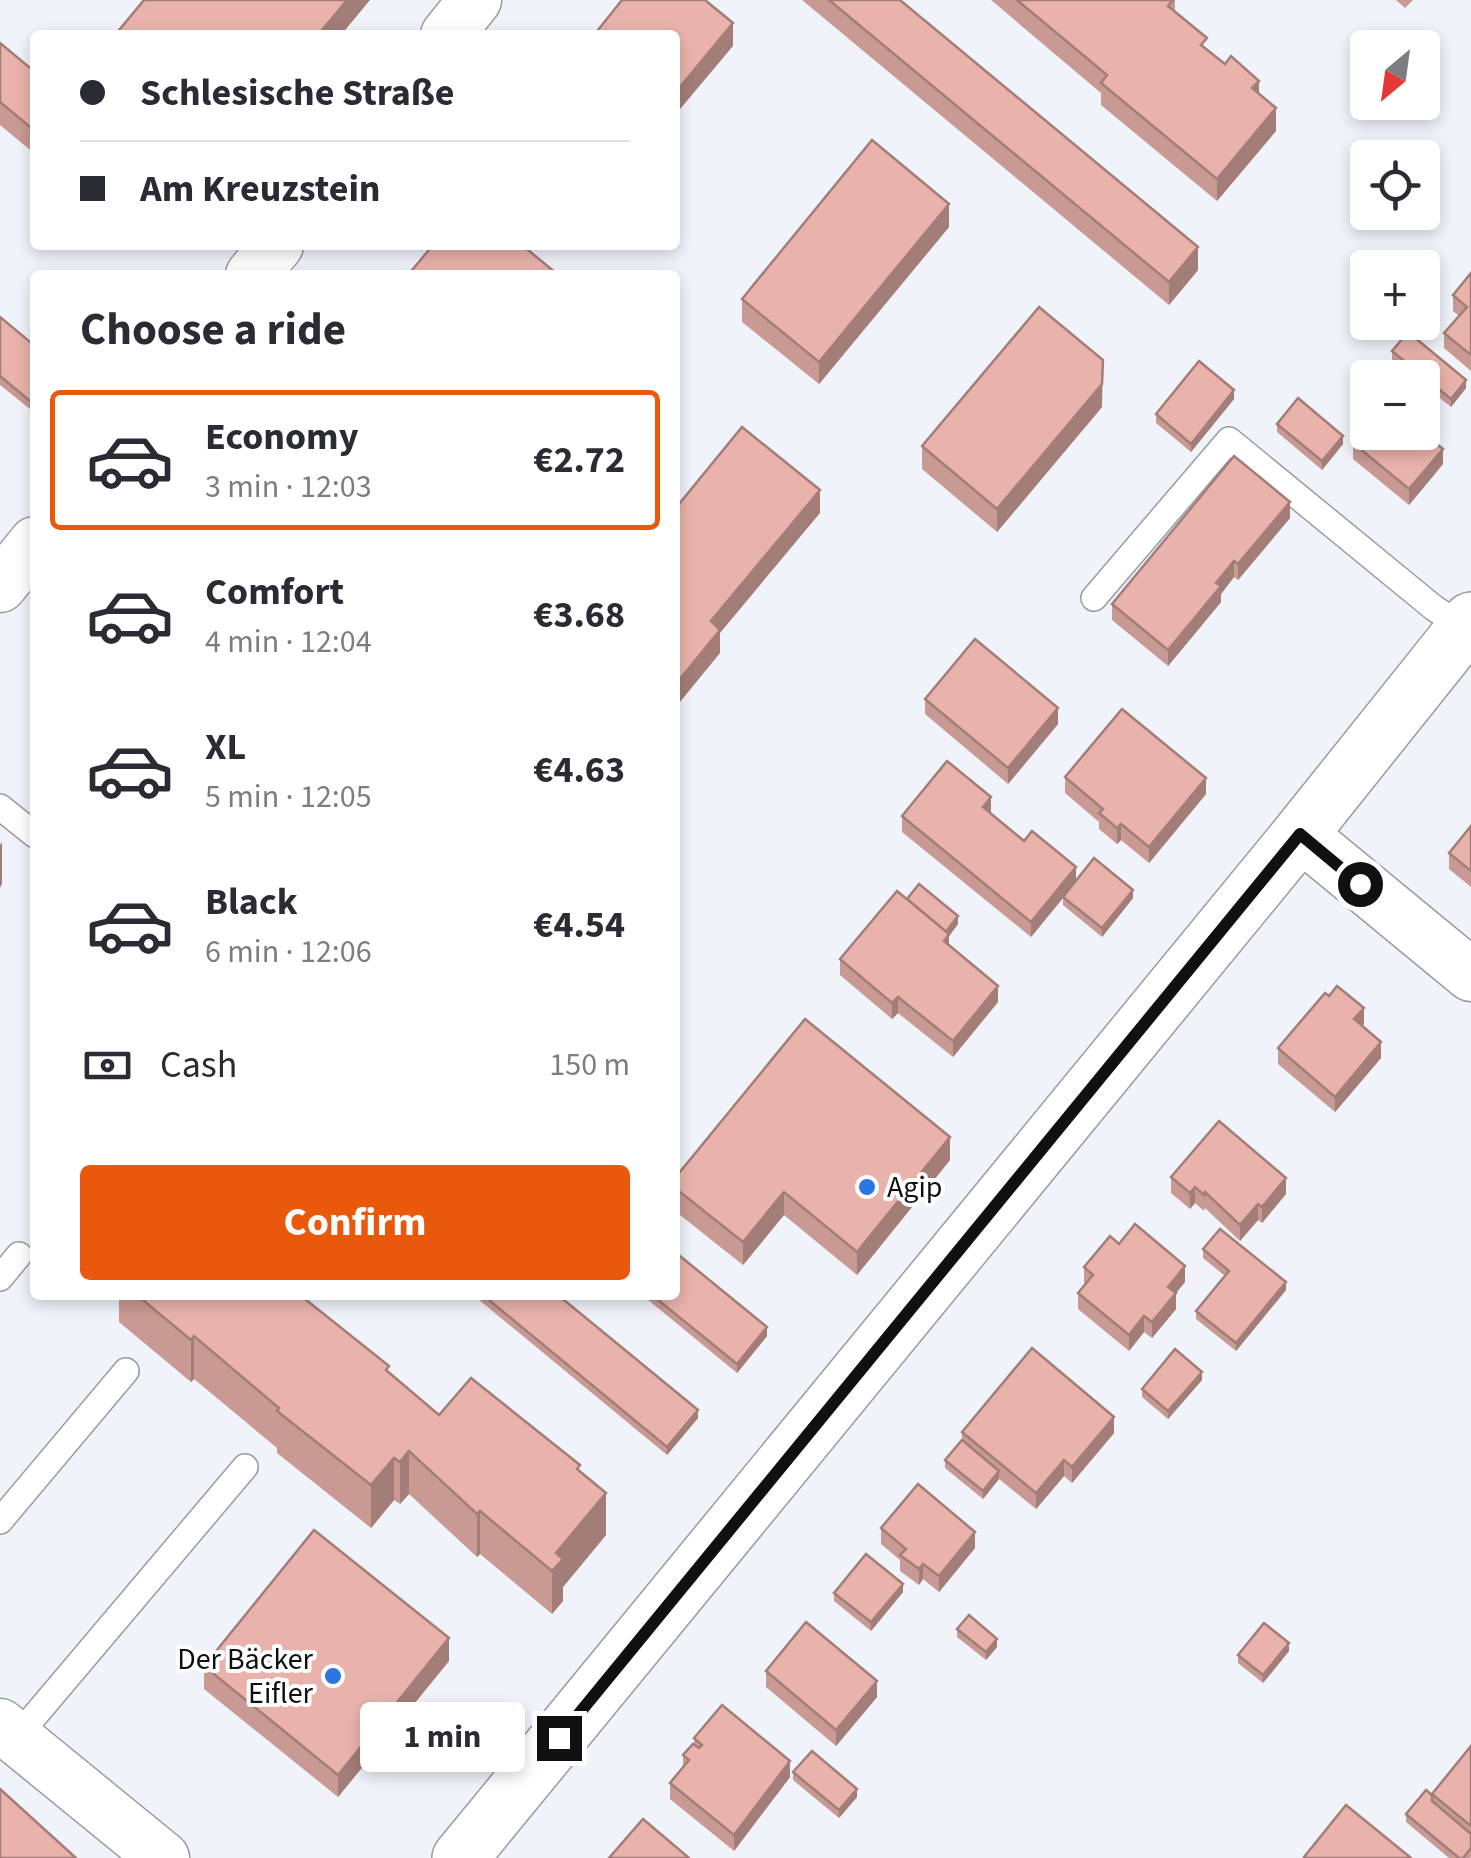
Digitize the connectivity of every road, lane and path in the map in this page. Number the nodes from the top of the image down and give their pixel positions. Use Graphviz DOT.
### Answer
graph roads {
  1 [pos="475,0"];
  2 [pos="451,30"];
  3 [pos="273,250"];
  4 [pos="256,270"];
  5 [pos="30,549"];
  6 [pos="0,586"];
  7 [pos="1094,598"];
  8 [pos="1468,624"];
  9 [pos="0,807"];
  10 [pos="30,832"];
  11 [pos="1300,834"];
  12 [pos="1471,975"];
  13 [pos="19,1255"];
  14 [pos="0,1278"];
  15 [pos="126,1371"];
  16 [pos="245,1467"];
  17 [pos="0,1520"];
  18 [pos="8,1731"];
  19 [pos="163,1858"];
  20 [pos="460,1858"];
  1 -- 2 [label="street"];
  3 -- 4 [label="street"];
  5 -- 6 [label="street"];
  7 -- 8 [label="lane"];
  8 -- 11 [label="street"];
  9 -- 10 [label="lane"];
  11 -- 12 [label="street"];
  11 -- 20 [label="street"];
  13 -- 14 [label="lane"];
  15 -- 17 [label="lane"];
  16 -- 18 [label="lane"];
  18 -- 19 [label="street"];
}
